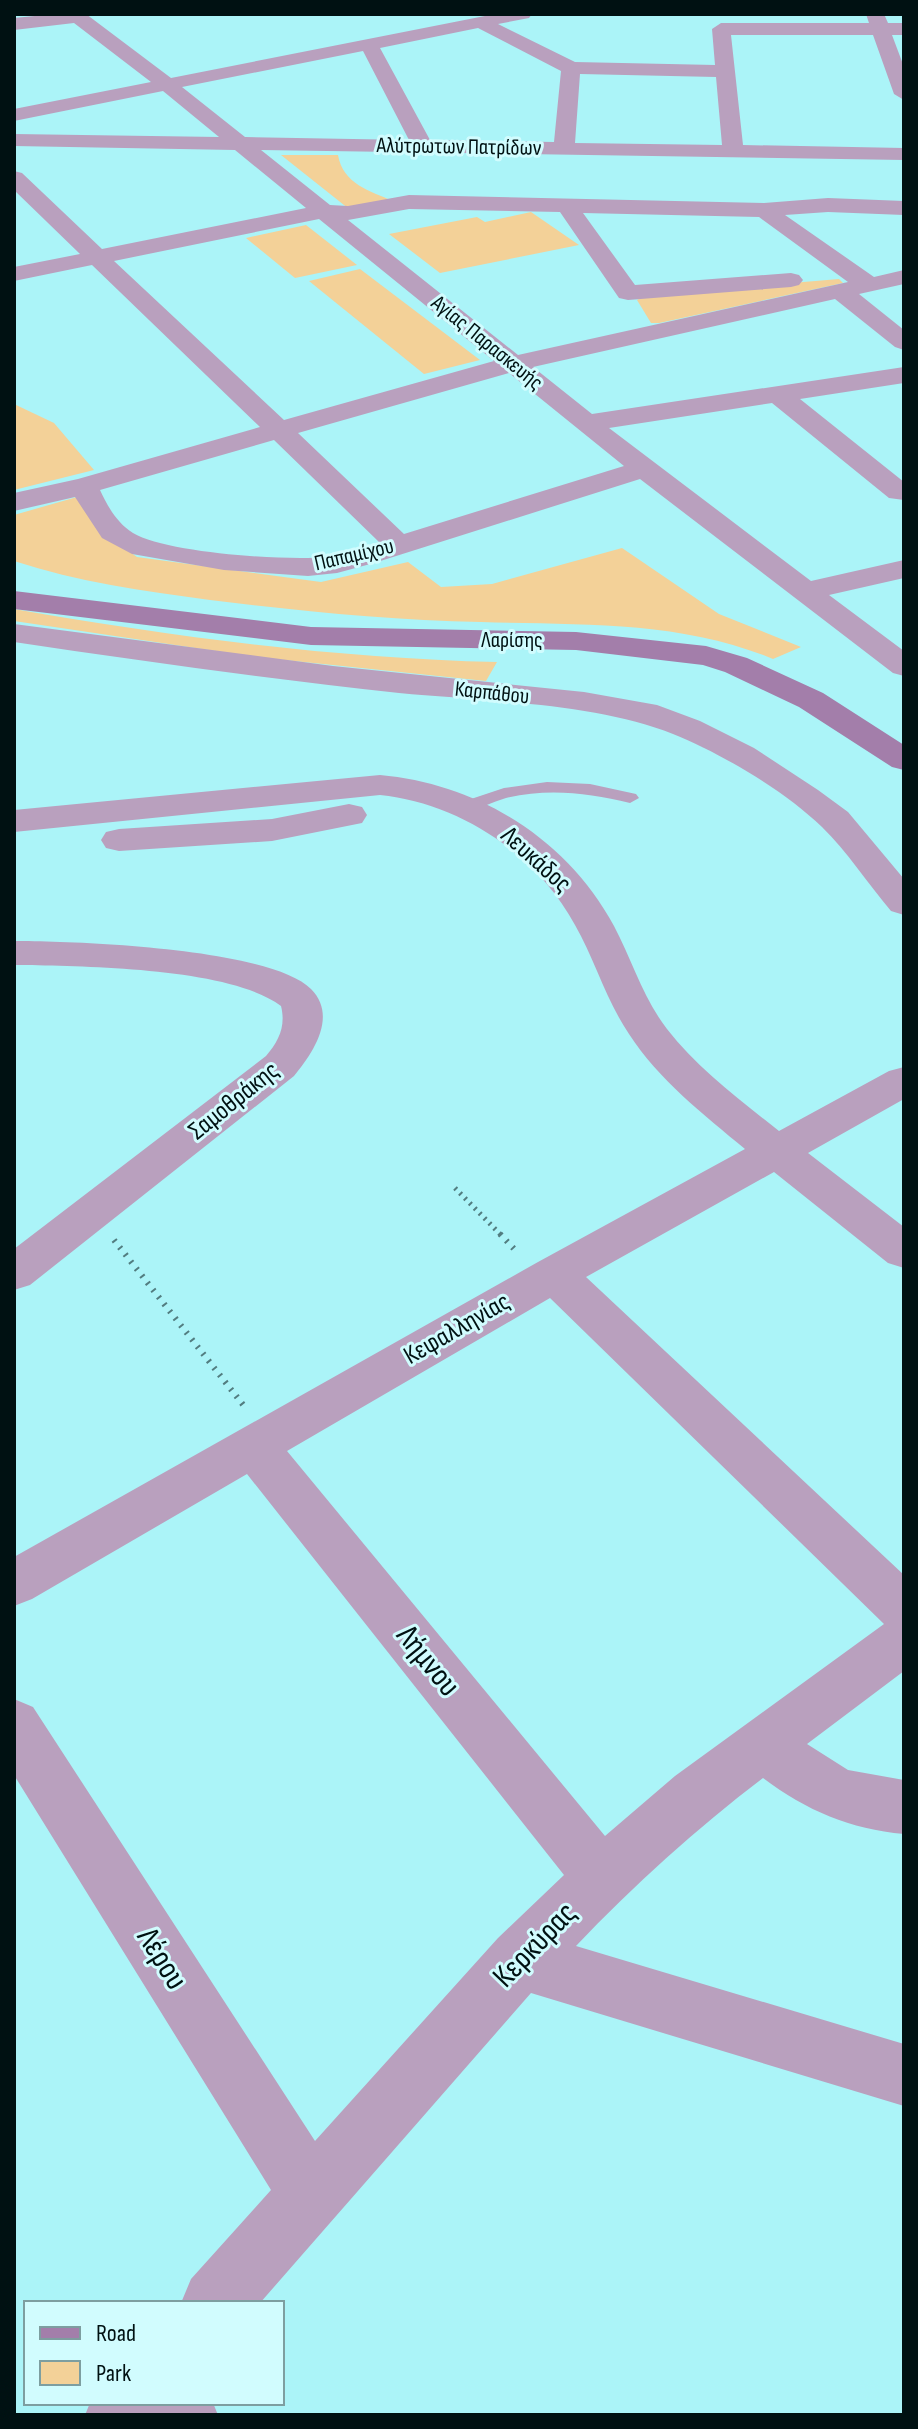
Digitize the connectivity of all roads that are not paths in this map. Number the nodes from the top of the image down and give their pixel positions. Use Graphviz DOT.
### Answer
graph roads {
  1 [pos="523,14"];
  2 [pos="76,15"];
  3 [pos="479,22"];
  4 [pos="878,22"];
  5 [pos="14,24"];
  6 [pos="904,29"];
  7 [pos="368,44"];
  8 [pos="571,68"];
  9 [pos="725,71"];
  10 [pos="164,83"];
  11 [pos="904,94"];
  12 [pos="14,115"];
  13 [pos="14,140"];
  14 [pos="423,146"];
  15 [pos="242,147"];
  16 [pos="564,149"];
  17 [pos="733,152"];
  18 [pos="904,154"];
  19 [pos="904,161"];
  20 [pos="14,178"];
  21 [pos="372,187"];
  22 [pos="712,188"];
  23 [pos="409,202"];
  24 [pos="567,206"];
  25 [pos="904,208"];
  26 [pos="735,209"];
  27 [pos="764,210"];
  28 [pos="324,211"];
  29 [pos="98,257"];
  30 [pos="14,274"];
  31 [pos="904,277"];
  32 [pos="855,284"];
  33 [pos="628,293"];
  34 [pos="651,334"];
  35 [pos="904,342"];
  36 [pos="511,364"];
  37 [pos="904,375"];
  38 [pos="779,395"];
  39 [pos="586,423"];
  40 [pos="281,430"];
  41 [pos="644,469"];
  42 [pos="84,486"];
  43 [pos="902,491"];
  44 [pos="49,495"];
  45 [pos="14,502"];
  46 [pos="14,510"];
  47 [pos="399,545"];
  48 [pos="904,569"];
  49 [pos="14,582"];
  50 [pos="805,591"];
  51 [pos="14,600"];
  52 [pos="95,608"];
  53 [pos="14,633"];
  54 [pos="904,666"];
  55 [pos="904,760"];
  56 [pos="630,798"];
  57 [pos="465,807"];
  58 [pos="349,815"];
  59 [pos="14,821"];
  60 [pos="14,831"];
  61 [pos="904,903"];
  62 [pos="14,953"];
  63 [pos="904,1081"];
  64 [pos="775,1150"];
  65 [pos="904,1251"];
  66 [pos="14,1273"];
  67 [pos="549,1276"];
  68 [pos="262,1442"];
  69 [pos="14,1583"];
  70 [pos="904,1609"];
  71 [pos="904,1640"];
  72 [pos="14,1725"];
  73 [pos="765,1746"];
  74 [pos="904,1807"];
  75 [pos="602,1877"];
  76 [pos="519,1959"];
  77 [pos="904,2075"];
  78 [pos="310,2193"];
  79 [pos="217,2301"];
  1 -- 3 [label="street"];
  2 -- 5 [label="street"];
  2 -- 10 [label="street, Αγίας Παρασκευής"];
  3 -- 7 [label="street"];
  3 -- 8 [label="street"];
  4 -- 6 [label="street"];
  4 -- 9 [label="street"];
  4 -- 11 [label="street"];
  7 -- 10 [label="street"];
  7 -- 14 [label="street"];
  8 -- 9 [label="street"];
  8 -- 16 [label="street"];
  9 -- 17 [label="street"];
  10 -- 12 [label="street"];
  10 -- 15 [label="street, Αγίας Παρασκευής"];
  13 -- 15 [label="street, Αλύτρωτων Πατρίδων"];
  14 -- 15 [label="street, Αλύτρωτων Πατρίδων"];
  14 -- 16 [label="street, Αλύτρωτων Πατρίδων"];
  15 -- 19 [label="street"];
  15 -- 28 [label="street, Αγίας Παρασκευής"];
  16 -- 17 [label="street, Αλύτρωτων Πατρίδων"];
  17 -- 18 [label="street, Αλύτρωτων Πατρίδων"];
  20 -- 29 [label="street"];
  21 -- 23 [label="street"];
  22 -- 26 [label="street"];
  23 -- 24 [label="street"];
  23 -- 28 [label="street"];
  24 -- 26 [label="street"];
  24 -- 33 [label="street"];
  25 -- 27 [label="street"];
  26 -- 27 [label="street"];
  27 -- 32 [label="street"];
  28 -- 29 [label="street"];
  28 -- 36 [label="street, Αγίας Παρασκευής"];
  29 -- 30 [label="street"];
  29 -- 40 [label="street"];
  31 -- 32 [label="street"];
  32 -- 33 [label="street"];
  32 -- 34 [label="street"];
  32 -- 35 [label="street"];
  33 -- 34 [label="street"];
  34 -- 36 [label="street"];
  36 -- 39 [label="street, Αγίας Παρασκευής"];
  36 -- 40 [label="street"];
  37 -- 38 [label="street"];
  38 -- 39 [label="street"];
  38 -- 43 [label="street"];
  39 -- 41 [label="street, Αγίας Παρασκευής"];
  40 -- 42 [label="street"];
  40 -- 47 [label="street"];
  41 -- 47 [label="street, Παπαμίχου"];
  41 -- 50 [label="street, Αγίας Παρασκευής"];
  42 -- 44 [label="street"];
  42 -- 47 [label="street, Παπαμίχου"];
  44 -- 45 [label="street"];
  44 -- 46 [label="street"];
  48 -- 50 [label="street"];
  49 -- 52 [label="main road, Λαρίσης"];
  50 -- 54 [label="street, Αγίας Παρασκευής"];
  51 -- 52 [label="main road, Λαρίσης"];
  52 -- 55 [label="main road, Λαρίσης"];
  53 -- 61 [label="street, Καρπάθου"];
  56 -- 57 [label="lane"];
  57 -- 59 [label="street, Λευκάδος"];
  57 -- 64 [label="street, Λευκάδος"];
  58 -- 60 [label="street"];
  62 -- 66 [label="street, Σαμοθράκης"];
  63 -- 64 [label="street, Κεφαλληνίας"];
  64 -- 65 [label="street, Λευκάδος"];
  64 -- 67 [label="street, Κεφαλληνίας"];
  67 -- 68 [label="street, Κεφαλληνίας"];
  67 -- 70 [label="street"];
  68 -- 69 [label="street, Κεφαλληνίας"];
  68 -- 75 [label="street, Λήμνου"];
  71 -- 73 [label="street, Κερκύρας"];
  72 -- 78 [label="street, Λέρου"];
  73 -- 74 [label="street"];
  73 -- 75 [label="street, Κερκύρας"];
  75 -- 76 [label="street, Κερκύρας"];
  76 -- 77 [label="street"];
  76 -- 78 [label="street, Κερκύρας"];
  78 -- 79 [label="street, Κερκύρας"];
}
